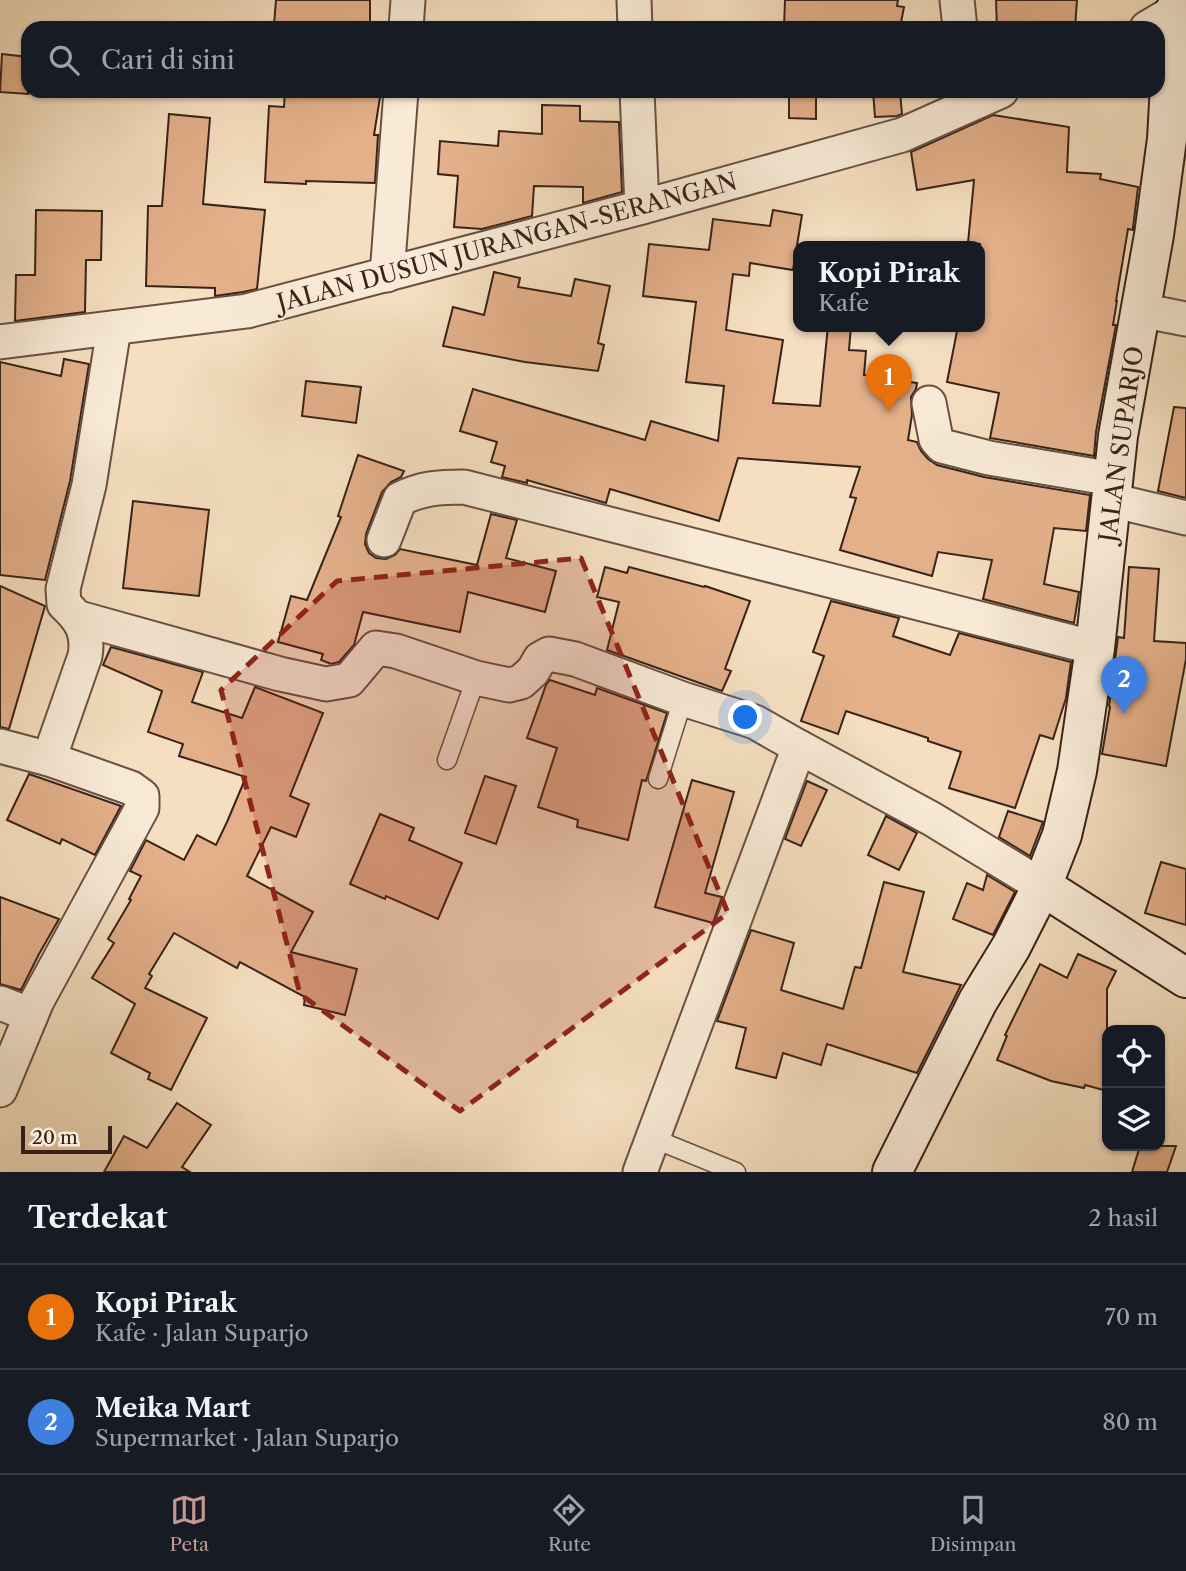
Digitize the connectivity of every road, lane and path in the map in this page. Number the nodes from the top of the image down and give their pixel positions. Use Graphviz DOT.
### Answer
graph roads {
  1 [pos="408,0"];
  2 [pos="634,0"];
  3 [pos="957,0"];
  4 [pos="1168,13"];
  5 [pos="406,21"];
  6 [pos="635,21"];
  7 [pos="959,21"];
  8 [pos="400,98"];
  9 [pos="637,98"];
  10 [pos="966,98"];
  11 [pos="1176,140"];
  12 [pos="642,207"];
  13 [pos="387,275"];
  14 [pos="1140,310"];
  15 [pos="1186,319"];
  16 [pos="114,328"];
  17 [pos="0,342"];
  18 [pos="929,403"];
  19 [pos="1112,490"];
  20 [pos="1186,518"];
  21 [pos="384,540"];
  22 [pos="79,618"];
  23 [pos="1095,648"];
  24 [pos="475,678"];
  25 [pos="682,699"];
  26 [pos="0,746"];
  27 [pos="799,747"];
  28 [pos="48,759"];
  29 [pos="447,760"];
  30 [pos="657,779"];
  31 [pos="1041,886"];
  32 [pos="1186,978"];
  33 [pos="0,1003"];
  34 [pos="30,1015"];
  35 [pos="0,1090"];
  36 [pos="652,1138"];
  37 [pos="640,1172"];
  38 [pos="736,1172"];
  39 [pos="892,1172"];
  1 -- 5 [label="street"];
  2 -- 6 [label="street"];
  3 -- 7 [label="street"];
  4 -- 11 [label="main road, JALAN SUPARJO"];
  8 -- 13 [label="street"];
  9 -- 12 [label="street"];
  10 -- 12 [label="street, JALAN DUSUN JURANGAN-SERANGAN"];
  11 -- 14 [label="main road, JALAN SUPARJO"];
  12 -- 13 [label="street, JALAN DUSUN JURANGAN-SERANGAN"];
  13 -- 16 [label="street, JALAN DUSUN JURANGAN-SERANGAN"];
  14 -- 15 [label="street"];
  14 -- 19 [label="main road, JALAN SUPARJO"];
  16 -- 17 [label="street, JALAN DUSUN JURANGAN-SERANGAN"];
  16 -- 22 [label="street"];
  18 -- 19 [label="street"];
  19 -- 20 [label="street"];
  19 -- 23 [label="main road, JALAN SUPARJO"];
  21 -- 23 [label="street"];
  22 -- 24 [label="street"];
  22 -- 28 [label="street"];
  23 -- 31 [label="main road, JALAN SUPARJO"];
  24 -- 25 [label="street"];
  24 -- 29 [label="lane"];
  25 -- 27 [label="street"];
  25 -- 30 [label="lane"];
  26 -- 28 [label="street"];
  27 -- 31 [label="street"];
  27 -- 36 [label="street"];
  28 -- 34 [label="street"];
  31 -- 32 [label="main road"];
  31 -- 39 [label="main road, JALAN SUPARJO"];
  33 -- 34 [label="street"];
  34 -- 35 [label="street"];
  36 -- 37 [label="street"];
  36 -- 38 [label="lane"];
}
